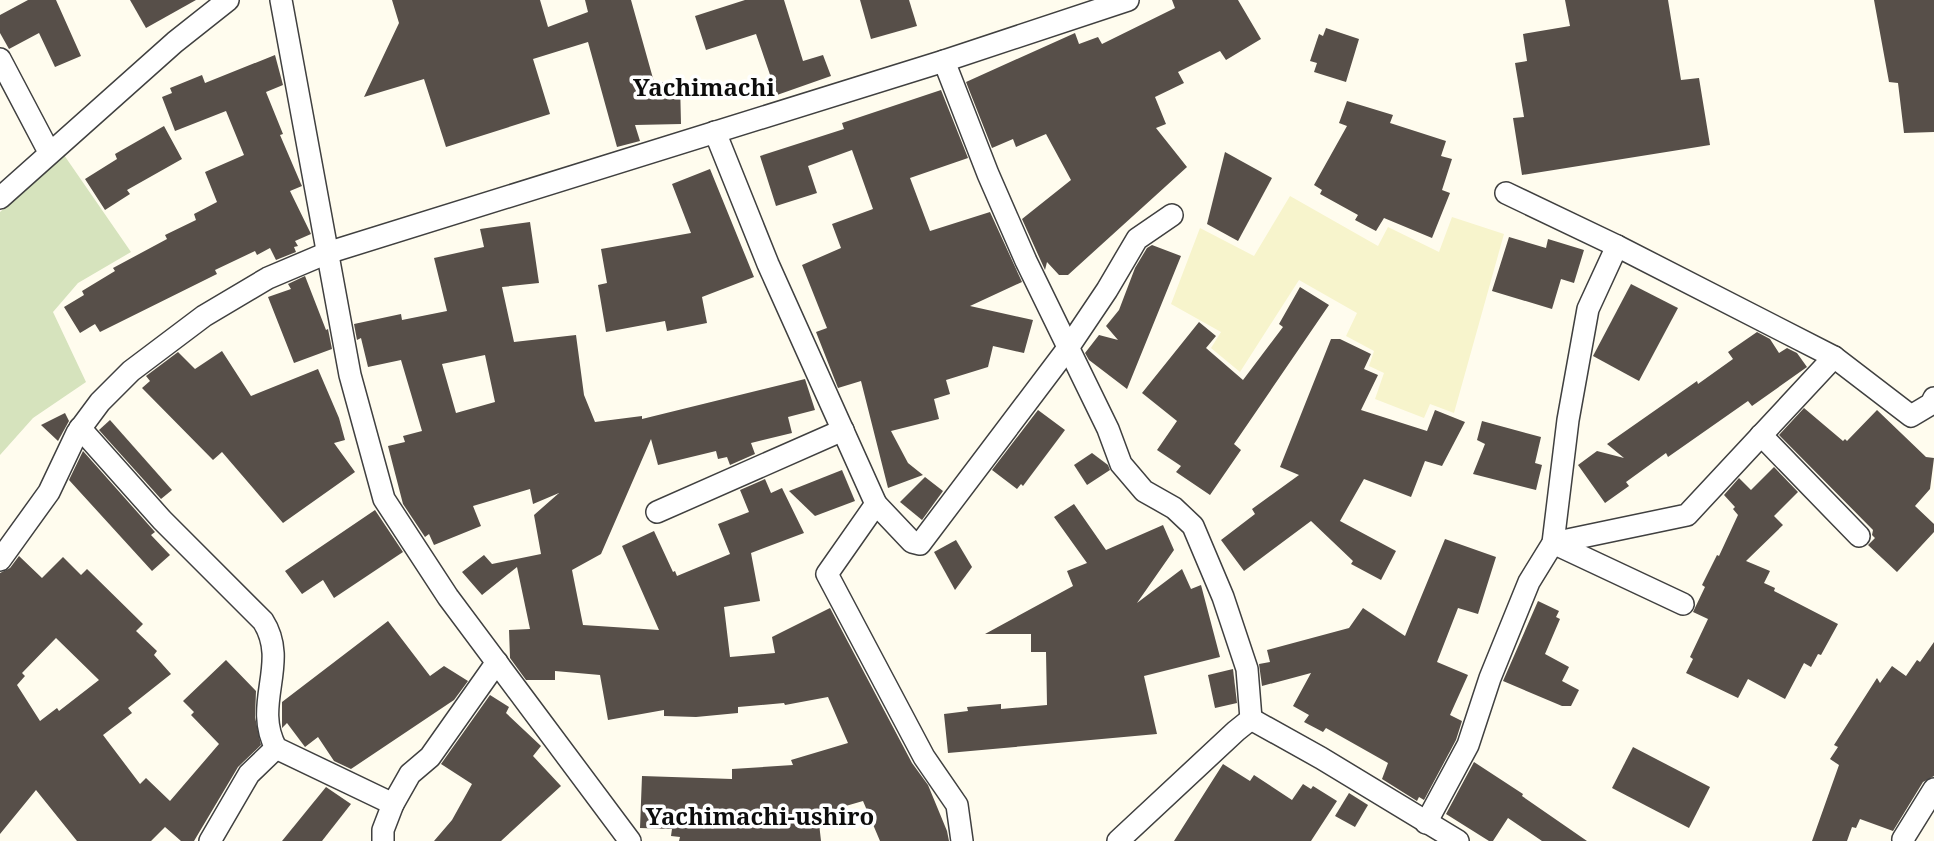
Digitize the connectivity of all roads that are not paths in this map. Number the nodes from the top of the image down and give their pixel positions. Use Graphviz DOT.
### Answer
graph roads {
  1 [pos="228,0"];
  2 [pos="281,0"];
  3 [pos="1128,0"];
  4 [pos="0,59"];
  5 [pos="944,61"];
  6 [pos="715,132"];
  7 [pos="49,152"];
  8 [pos="1506,193"];
  9 [pos="0,198"];
  10 [pos="1172,215"];
  11 [pos="1617,246"];
  12 [pos="327,253"];
  13 [pos="1068,348"];
  14 [pos="1834,357"];
  15 [pos="1934,398"];
  16 [pos="80,428"];
  17 [pos="843,430"];
  18 [pos="1761,435"];
  19 [pos="876,504"];
  20 [pos="657,512"];
  21 [pos="1859,536"];
  22 [pos="1553,542"];
  23 [pos="0,560"];
  24 [pos="1683,604"];
  25 [pos="497,662"];
  26 [pos="1251,719"];
  27 [pos="276,748"];
  28 [pos="1934,789"];
  29 [pos="393,804"];
  30 [pos="1431,831"];
  31 [pos="210,841"];
  32 [pos="383,841"];
  33 [pos="630,841"];
  34 [pos="962,841"];
  35 [pos="1118,841"];
  36 [pos="1458,841"];
  37 [pos="1904,841"];
  1 -- 7 [label="street"];
  2 -- 12 [label="street"];
  3 -- 5 [label="street"];
  4 -- 7 [label="street"];
  5 -- 6 [label="street"];
  5 -- 13 [label="street"];
  6 -- 12 [label="street"];
  6 -- 17 [label="street"];
  7 -- 9 [label="street"];
  8 -- 11 [label="street"];
  10 -- 13 [label="street"];
  11 -- 14 [label="street"];
  11 -- 22 [label="street"];
  12 -- 16 [label="street"];
  12 -- 25 [label="street"];
  13 -- 19 [label="street"];
  13 -- 26 [label="street"];
  14 -- 15 [label="street"];
  14 -- 18 [label="street"];
  16 -- 23 [label="street"];
  16 -- 27 [label="street"];
  17 -- 19 [label="street"];
  17 -- 20 [label="street"];
  18 -- 21 [label="street"];
  18 -- 22 [label="street"];
  19 -- 34 [label="street"];
  22 -- 24 [label="street"];
  22 -- 30 [label="street"];
  25 -- 29 [label="street"];
  25 -- 33 [label="street"];
  26 -- 30 [label="street"];
  26 -- 35 [label="street"];
  27 -- 29 [label="street"];
  27 -- 31 [label="street"];
  28 -- 37 [label="street"];
  29 -- 32 [label="street"];
  30 -- 36 [label="street"];
}
